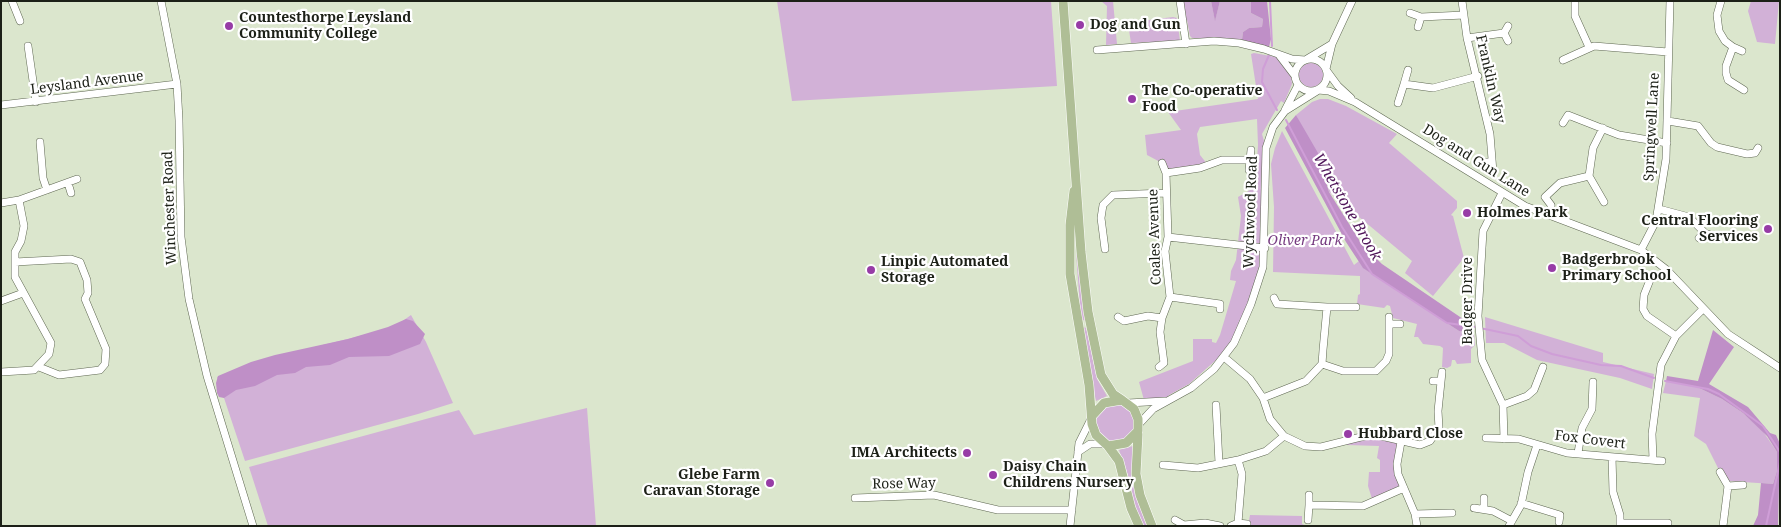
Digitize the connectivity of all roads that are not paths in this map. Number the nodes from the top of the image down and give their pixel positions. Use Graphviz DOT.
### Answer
graph roads {
  1 [pos="12,1"];
  2 [pos="161,1"];
  3 [pos="1063,1"];
  4 [pos="1180,1"];
  5 [pos="1352,1"];
  6 [pos="1462,1"];
  7 [pos="1575,1"];
  8 [pos="1670,1"];
  9 [pos="1721,1"];
  10 [pos="24,9"];
  11 [pos="16,11"];
  12 [pos="1410,12"];
  13 [pos="1464,15"];
  14 [pos="1421,17"];
  15 [pos="20,21"];
  16 [pos="1418,27"];
  17 [pos="1467,38"];
  18 [pos="1508,41"];
  19 [pos="1186,44"];
  20 [pos="1332,44"];
  21 [pos="28,46"];
  22 [pos="1589,47"];
  23 [pos="1733,48"];
  24 [pos="1097,50"];
  25 [pos="1742,51"];
  26 [pos="1668,52"];
  27 [pos="1277,53"];
  28 [pos="1306,60"];
  29 [pos="1563,60"];
  30 [pos="1326,70"];
  31 [pos="1408,70"];
  32 [pos="1295,76"];
  33 [pos="1478,76"];
  34 [pos="177,84"];
  35 [pos="1404,84"];
  36 [pos="1298,85"];
  37 [pos="1317,90"];
  38 [pos="1744,90"];
  39 [pos="36,102"];
  40 [pos="1355,102"];
  41 [pos="1398,103"];
  42 [pos="1,106"];
  43 [pos="1285,111"];
  44 [pos="1668,122"];
  45 [pos="1563,123"];
  46 [pos="1603,128"];
  47 [pos="1667,143"];
  48 [pos="42,147"];
  49 [pos="1758,148"];
  50 [pos="1251,150"];
  51 [pos="1248,160"];
  52 [pos="1479,162"];
  53 [pos="1492,162"];
  54 [pos="1162,163"];
  55 [pos="1249,170"];
  56 [pos="1494,172"];
  57 [pos="1166,173"];
  58 [pos="1589,176"];
  59 [pos="77,179"];
  60 [pos="1076,181"];
  61 [pos="68,183"];
  62 [pos="47,190"];
  63 [pos="71,193"];
  64 [pos="1502,193"];
  65 [pos="1165,194"];
  66 [pos="19,200"];
  67 [pos="1604,202"];
  68 [pos="1,203"];
  69 [pos="1551,205"];
  70 [pos="1659,209"];
  71 [pos="1713,236"];
  72 [pos="1168,237"];
  73 [pos="1265,248"];
  74 [pos="1106,249"];
  75 [pos="1641,250"];
  76 [pos="15,262"];
  77 [pos="1650,280"];
  78 [pos="23,293"];
  79 [pos="1170,297"];
  80 [pos="1,301"];
  81 [pos="1275,303"];
  82 [pos="1221,304"];
  83 [pos="1327,307"];
  84 [pos="1356,307"];
  85 [pos="1703,309"];
  86 [pos="1118,317"];
  87 [pos="1162,318"];
  88 [pos="1400,324"];
  89 [pos="1676,336"];
  90 [pos="1224,357"];
  91 [pos="1164,364"];
  92 [pos="1322,364"];
  93 [pos="39,367"];
  94 [pos="1543,367"];
  95 [pos="1780,368"];
  96 [pos="1,372"];
  97 [pos="1442,372"];
  98 [pos="1433,381"];
  99 [pos="1441,381"];
  100 [pos="1593,382"];
  101 [pos="1263,398"];
  102 [pos="1125,401"];
  103 [pos="1166,401"];
  104 [pos="1216,405"];
  105 [pos="1503,405"];
  106 [pos="1092,417"];
  107 [pos="1139,428"];
  108 [pos="1284,436"];
  109 [pos="1486,438"];
  110 [pos="1504,439"];
  111 [pos="1401,442"];
  112 [pos="1106,445"];
  113 [pos="1537,445"];
  114 [pos="1078,452"];
  115 [pos="1578,453"];
  116 [pos="1612,457"];
  117 [pos="1653,459"];
  118 [pos="1238,460"];
  119 [pos="1662,460"];
  120 [pos="1219,463"];
  121 [pos="1163,465"];
  122 [pos="1720,472"];
  123 [pos="1743,484"];
  124 [pos="1728,486"];
  125 [pos="1404,488"];
  126 [pos="1309,495"];
  127 [pos="855,498"];
  128 [pos="1484,498"];
  129 [pos="1521,504"];
  130 [pos="1309,505"];
  131 [pos="1474,508"];
  132 [pos="1484,509"];
  133 [pos="1072,510"];
  134 [pos="1452,513"];
  135 [pos="1415,514"];
  136 [pos="1175,520"];
  137 [pos="1308,520"];
  138 [pos="1559,522"];
  139 [pos="1510,523"];
  140 [pos="1668,523"];
  141 [pos="1234,524"];
  142 [pos="1247,524"];
  143 [pos="1620,524"];
  144 [pos="1184,525"];
  145 [pos="1649,525"];
  146 [pos="253,526"];
  147 [pos="1070,526"];
  148 [pos="1139,526"];
  149 [pos="1152,526"];
  150 [pos="1220,526"];
  151 [pos="1416,526"];
  152 [pos="1723,526"];
  1 -- 11 [label="street"];
  2 -- 34 [label="street, Winchester Road"];
  3 -- 60 [label="main road"];
  4 -- 19 [label="street"];
  5 -- 20 [label="street"];
  6 -- 13 [label="street, Franklin Way"];
  7 -- 22 [label="street"];
  8 -- 26 [label="street, Springwell Lane"];
  9 -- 23 [label="street"];
  10 -- 11 [label="street"];
  11 -- 15 [label="street"];
  12 -- 14 [label="street"];
  13 -- 14 [label="street"];
  13 -- 17 [label="street, Franklin Way"];
  14 -- 16 [label="street"];
  17 -- 18 [label="street"];
  17 -- 33 [label="street, Franklin Way"];
  19 -- 24 [label="street"];
  19 -- 27 [label="street"];
  20 -- 28 [label="street"];
  20 -- 30 [label="street"];
  21 -- 39 [label="street"];
  22 -- 26 [label="street"];
  22 -- 29 [label="street"];
  23 -- 25 [label="street"];
  23 -- 38 [label="street"];
  26 -- 44 [label="street, Springwell Lane"];
  27 -- 28 [label="street"];
  27 -- 32 [label="street"];
  28 -- 30 [label="street"];
  28 -- 32 [label="street"];
  30 -- 37 [label="street"];
  30 -- 40 [label="street, Dog and Gun Lane"];
  31 -- 35 [label="street"];
  32 -- 36 [label="street"];
  33 -- 35 [label="street"];
  33 -- 53 [label="street, Franklin Way"];
  34 -- 39 [label="street, Leysland Avenue"];
  34 -- 146 [label="street, Winchester Road"];
  35 -- 41 [label="street"];
  36 -- 37 [label="street"];
  36 -- 43 [label="street, Wychwood Road"];
  37 -- 40 [label="street, Dog and Gun Lane"];
  37 -- 43 [label="street, Wychwood Road"];
  39 -- 42 [label="street, Leysland Avenue"];
  40 -- 64 [label="street, Dog and Gun Lane"];
  43 -- 73 [label="street, Wychwood Road"];
  44 -- 47 [label="street, Springwell Lane"];
  44 -- 49 [label="street"];
  45 -- 46 [label="street"];
  46 -- 47 [label="street"];
  46 -- 58 [label="street"];
  47 -- 70 [label="street, Springwell Lane"];
  48 -- 62 [label="street"];
  50 -- 51 [label="street"];
  51 -- 55 [label="street"];
  51 -- 57 [label="street"];
  52 -- 53 [label="street"];
  53 -- 56 [label="street, Franklin Way"];
  54 -- 57 [label="street, Coales Avenue"];
  57 -- 65 [label="street, Coales Avenue"];
  58 -- 67 [label="street"];
  58 -- 69 [label="street"];
  59 -- 61 [label="street"];
  60 -- 102 [label="main road"];
  60 -- 106 [label="main road"];
  61 -- 62 [label="street"];
  61 -- 63 [label="street"];
  62 -- 66 [label="street"];
  64 -- 75 [label="street, Dog and Gun Lane"];
  64 -- 105 [label="street, Badger Drive"];
  65 -- 72 [label="street, Coales Avenue"];
  65 -- 74 [label="street"];
  66 -- 68 [label="street"];
  66 -- 76 [label="street"];
  70 -- 71 [label="street"];
  70 -- 75 [label="street, Springwell Lane"];
  72 -- 73 [label="street"];
  72 -- 79 [label="street, Coales Avenue"];
  73 -- 90 [label="street, Wychwood Road"];
  75 -- 85 [label="street, Dog and Gun Lane"];
  76 -- 78 [label="street"];
  76 -- 93 [label="street"];
  77 -- 89 [label="street"];
  78 -- 80 [label="street"];
  78 -- 93 [label="street"];
  79 -- 82 [label="street"];
  79 -- 87 [label="street, Coales Avenue"];
  81 -- 83 [label="street"];
  83 -- 84 [label="street"];
  83 -- 92 [label="street"];
  85 -- 89 [label="street"];
  85 -- 95 [label="street, Dog and Gun Lane"];
  86 -- 87 [label="street"];
  87 -- 91 [label="street, Coales Avenue"];
  88 -- 92 [label="street"];
  89 -- 117 [label="street"];
  90 -- 101 [label="street"];
  90 -- 103 [label="street, Wychwood Road"];
  92 -- 101 [label="street"];
  93 -- 96 [label="street"];
  94 -- 105 [label="street"];
  97 -- 99 [label="street"];
  98 -- 99 [label="street"];
  99 -- 111 [label="street"];
  100 -- 115 [label="street"];
  101 -- 108 [label="street"];
  102 -- 103 [label="street, Wychwood Road"];
  102 -- 106 [label="main road"];
  102 -- 107 [label="main road"];
  103 -- 107 [label="street, Wychwood Road"];
  104 -- 120 [label="street"];
  105 -- 110 [label="street, Badger Drive"];
  106 -- 112 [label="main road"];
  106 -- 114 [label="street"];
  107 -- 112 [label="main road"];
  107 -- 149 [label="main road"];
  108 -- 111 [label="street"];
  108 -- 118 [label="street"];
  109 -- 110 [label="street, Fox Covert"];
  110 -- 113 [label="street, Fox Covert"];
  111 -- 125 [label="street"];
  112 -- 114 [label="street"];
  112 -- 148 [label="main road"];
  113 -- 115 [label="street, Fox Covert"];
  113 -- 129 [label="street"];
  114 -- 133 [label="street"];
  115 -- 116 [label="street, Fox Covert"];
  116 -- 117 [label="street, Fox Covert"];
  116 -- 143 [label="street"];
  117 -- 119 [label="street, Fox Covert"];
  118 -- 120 [label="street"];
  118 -- 141 [label="street"];
  120 -- 121 [label="street"];
  122 -- 124 [label="street"];
  123 -- 124 [label="street"];
  124 -- 152 [label="street"];
  125 -- 130 [label="street"];
  125 -- 135 [label="street"];
  126 -- 130 [label="street"];
  127 -- 133 [label="street, Rose Way"];
  128 -- 132 [label="street"];
  129 -- 138 [label="street"];
  129 -- 139 [label="street"];
  130 -- 137 [label="street"];
  131 -- 132 [label="street"];
  132 -- 139 [label="street"];
  133 -- 147 [label="street"];
  134 -- 135 [label="street"];
  135 -- 151 [label="street"];
  136 -- 144 [label="street"];
  140 -- 145 [label="street"];
  141 -- 142 [label="street"];
  143 -- 145 [label="street"];
  144 -- 150 [label="street"];
}
